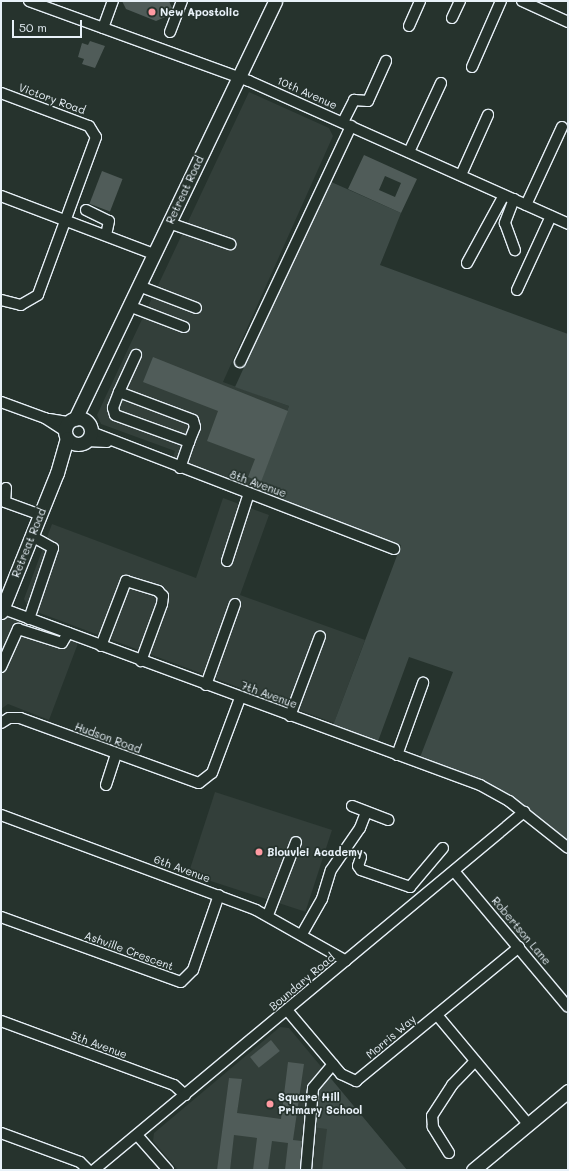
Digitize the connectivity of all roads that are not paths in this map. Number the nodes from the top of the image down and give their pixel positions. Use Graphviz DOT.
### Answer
graph roads {
  1 [pos="29,1"];
  2 [pos="113,1"];
  3 [pos="182,1"];
  4 [pos="275,1"];
  5 [pos="420,1"];
  6 [pos="460,1"];
  7 [pos="501,1"];
  8 [pos="522,1"];
  9 [pos="543,5"];
  10 [pos="452,18"];
  11 [pos="568,22"];
  12 [pos="409,26"];
  13 [pos="103,28"];
  14 [pos="170,32"];
  15 [pos="386,61"];
  16 [pos="472,67"];
  17 [pos="238,78"];
  18 [pos="441,83"];
  19 [pos="1,93"];
  20 [pos="488,115"];
  21 [pos="347,124"];
  22 [pos="562,126"];
  23 [pos="409,152"];
  24 [pos="461,175"];
  25 [pos="1,196"];
  26 [pos="509,197"];
  27 [pos="526,205"];
  28 [pos="86,210"];
  29 [pos="551,216"];
  30 [pos="67,220"];
  31 [pos="169,223"];
  32 [pos="568,223"];
  33 [pos="106,235"];
  34 [pos="230,244"];
  35 [pos="514,250"];
  36 [pos="154,254"];
  37 [pos="467,263"];
  38 [pos="139,286"];
  39 [pos="517,290"];
  40 [pos="1,300"];
  41 [pos="129,306"];
  42 [pos="196,308"];
  43 [pos="184,327"];
  44 [pos="136,355"];
  45 [pos="240,362"];
  46 [pos="119,392"];
  47 [pos="1,402"];
  48 [pos="78,431"];
  49 [pos="189,442"];
  50 [pos="180,468"];
  51 [pos="6,488"];
  52 [pos="249,493"];
  53 [pos="40,515"];
  54 [pos="32,536"];
  55 [pos="394,548"];
  56 [pos="227,561"];
  57 [pos="235,604"];
  58 [pos="1,610"];
  59 [pos="29,619"];
  60 [pos="68,633"];
  61 [pos="320,636"];
  62 [pos="100,646"];
  63 [pos="141,661"];
  64 [pos="1,667"];
  65 [pos="423,683"];
  66 [pos="206,685"];
  67 [pos="240,698"];
  68 [pos="290,716"];
  69 [pos="1,723"];
  70 [pos="116,754"];
  71 [pos="397,755"];
  72 [pos="106,785"];
  73 [pos="352,806"];
  74 [pos="366,812"];
  75 [pos="524,812"];
  76 [pos="1,815"];
  77 [pos="388,820"];
  78 [pos="296,842"];
  79 [pos="443,848"];
  80 [pos="568,848"];
  81 [pos="361,857"];
  82 [pos="454,871"];
  83 [pos="410,887"];
  84 [pos="219,895"];
  85 [pos="420,899"];
  86 [pos="268,915"];
  87 [pos="1,917"];
  88 [pos="302,934"];
  89 [pos="518,947"];
  90 [pos="346,961"];
  91 [pos="568,1006"];
  92 [pos="288,1010"];
  93 [pos="437,1015"];
  94 [pos="1,1021"];
  95 [pos="476,1061"];
  96 [pos="333,1064"];
  97 [pos="568,1091"];
  98 [pos="185,1095"];
  99 [pos="528,1124"];
  100 [pos="1,1133"];
  101 [pos="137,1135"];
  102 [pos="449,1153"];
  103 [pos="88,1170"];
  104 [pos="94,1170"];
  105 [pos="168,1170"];
  106 [pos="306,1170"];
  107 [pos="473,1170"];
  1 -- 13 [label="street, 10th Avenue"];
  2 -- 13 [label="street"];
  3 -- 14 [label="street"];
  4 -- 17 [label="main road, Retreat Road"];
  5 -- 12 [label="street"];
  6 -- 10 [label="street"];
  7 -- 16 [label="street"];
  8 -- 9 [label="street"];
  9 -- 11 [label="street"];
  13 -- 17 [label="street, 10th Avenue"];
  15 -- 21 [label="street"];
  17 -- 21 [label="street, 10th Avenue"];
  17 -- 31 [label="main road, Retreat Road"];
  18 -- 23 [label="street"];
  19 -- 30 [label="street, Victory Road"];
  20 -- 24 [label="street"];
  21 -- 23 [label="street, 10th Avenue"];
  21 -- 45 [label="street"];
  22 -- 27 [label="street"];
  23 -- 24 [label="street, 10th Avenue"];
  24 -- 26 [label="street, 10th Avenue"];
  25 -- 30 [label="street"];
  26 -- 27 [label="street, 10th Avenue"];
  26 -- 35 [label="street"];
  26 -- 37 [label="street"];
  27 -- 29 [label="street, 10th Avenue"];
  28 -- 33 [label="street"];
  29 -- 32 [label="street, 10th Avenue"];
  29 -- 39 [label="street"];
  30 -- 33 [label="street"];
  30 -- 40 [label="street, Victory Road"];
  31 -- 34 [label="street"];
  31 -- 36 [label="main road, Retreat Road"];
  33 -- 36 [label="street"];
  36 -- 38 [label="main road, Retreat Road"];
  38 -- 41 [label="main road, Retreat Road"];
  38 -- 42 [label="street"];
  41 -- 43 [label="street"];
  41 -- 48 [label="main road, Retreat Road"];
  44 -- 46 [label="street"];
  46 -- 49 [label="street"];
  46 -- 49 [label="street"];
  47 -- 48 [label="street, 8th Avenue"];
  48 -- 50 [label="street, 8th Avenue"];
  48 -- 53 [label="main road, Retreat Road"];
  49 -- 50 [label="street"];
  50 -- 52 [label="street, 8th Avenue"];
  51 -- 53 [label="street"];
  52 -- 55 [label="street, 8th Avenue"];
  52 -- 56 [label="street"];
  53 -- 54 [label="main road, Retreat Road"];
  54 -- 58 [label="main road, Retreat Road"];
  54 -- 59 [label="street"];
  57 -- 66 [label="street"];
  58 -- 59 [label="street, 7th Avenue"];
  59 -- 60 [label="street, 7th Avenue"];
  60 -- 62 [label="street, 7th Avenue"];
  60 -- 64 [label="street"];
  61 -- 68 [label="street"];
  62 -- 63 [label="street, 7th Avenue"];
  62 -- 63 [label="street"];
  63 -- 66 [label="street, 7th Avenue"];
  65 -- 71 [label="street"];
  66 -- 67 [label="street, 7th Avenue"];
  67 -- 68 [label="street, 7th Avenue"];
  67 -- 70 [label="street, Hudson Road"];
  68 -- 71 [label="street, 7th Avenue"];
  69 -- 70 [label="street, Hudson Road"];
  70 -- 72 [label="street"];
  71 -- 75 [label="street, 7th Avenue"];
  73 -- 74 [label="street"];
  74 -- 77 [label="street"];
  74 -- 88 [label="street"];
  75 -- 80 [label="street, 7th Avenue"];
  75 -- 82 [label="street, Boundary Road"];
  76 -- 84 [label="street, 6th Avenue"];
  78 -- 86 [label="street"];
  79 -- 83 [label="street"];
  81 -- 83 [label="street"];
  82 -- 85 [label="street, Boundary Road"];
  82 -- 89 [label="street, Robertson Lane"];
  83 -- 85 [label="street"];
  84 -- 86 [label="street, 6th Avenue"];
  84 -- 87 [label="street, Ashville Crescent"];
  85 -- 90 [label="street, Boundary Road"];
  86 -- 88 [label="street, 6th Avenue"];
  88 -- 90 [label="street, 6th Avenue"];
  89 -- 91 [label="street, Robertson Lane"];
  89 -- 93 [label="street, Morris Way"];
  90 -- 92 [label="street, Boundary Road"];
  92 -- 96 [label="street, Morris Way"];
  92 -- 98 [label="street, Boundary Road"];
  93 -- 95 [label="street"];
  93 -- 96 [label="street, Morris Way"];
  94 -- 98 [label="street, 5th Avenue"];
  95 -- 99 [label="street"];
  95 -- 102 [label="street"];
  96 -- 106 [label="street"];
  97 -- 99 [label="main road"];
  98 -- 101 [label="street, Boundary Road"];
  99 -- 107 [label="main road"];
  100 -- 103 [label="street"];
  101 -- 104 [label="street, Boundary Road"];
  101 -- 105 [label="street"];
}
